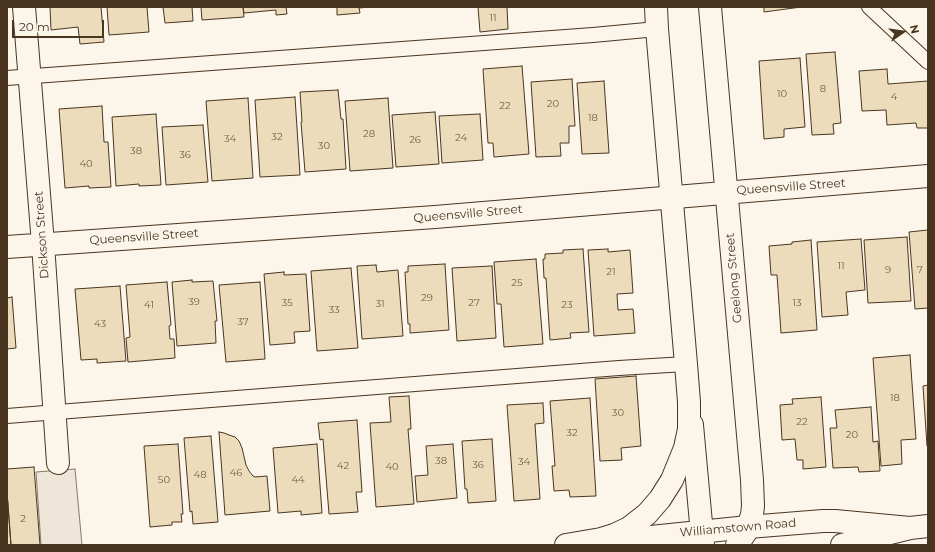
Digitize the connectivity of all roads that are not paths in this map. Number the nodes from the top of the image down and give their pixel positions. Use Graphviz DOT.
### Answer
graph roads {
  1 [pos="24,7"];
  2 [pos="656,7"];
  3 [pos="710,7"];
  4 [pos="869,7"];
  5 [pos="657,30"];
  6 [pos="928,62"];
  7 [pos="29,77"];
  8 [pos="7,78"];
  9 [pos="928,176"];
  10 [pos="726,192"];
  11 [pos="672,197"];
  12 [pos="43,244"];
  13 [pos="7,247"];
  14 [pos="686,364"];
  15 [pos="689,402"];
  16 [pos="55,412"];
  17 [pos="7,416"];
  18 [pos="58,463"];
  19 [pos="748,527"];
  20 [pos="919,527"];
  21 [pos="703,538"];
  22 [pos="589,541"];
  23 [pos="566,545"];
  24 [pos="737,545"];
  25 [pos="842,545"];
  1 -- 7 [label="street, Dickson Street"];
  2 -- 5 [label="street"];
  3 -- 10 [label="street, Geelong Street"];
  4 -- 6 [label="lane"];
  5 -- 7 [label="lane"];
  5 -- 11 [label="street"];
  7 -- 8 [label="lane"];
  7 -- 12 [label="street, Dickson Street"];
  9 -- 10 [label="street, Queensville Street"];
  10 -- 11 [label="street, Queensville Street"];
  10 -- 19 [label="street, Geelong Street"];
  11 -- 12 [label="street, Queensville Street"];
  11 -- 14 [label="street"];
  12 -- 13 [label="street, Queensville Street"];
  12 -- 16 [label="street, Dickson Street"];
  14 -- 15 [label="street"];
  14 -- 16 [label="lane"];
  15 -- 21 [label="street"];
  15 -- 22 [label="street"];
  16 -- 17 [label="lane"];
  16 -- 18 [label="street, Dickson Street"];
  19 -- 20 [label="street, Williamstown Road"];
  19 -- 21 [label="street, Williamstown Road"];
  19 -- 24 [label="street, Geelong Street"];
  20 -- 25 [label="street, Williamstown Road"];
  21 -- 22 [label="street, Williamstown Road"];
  22 -- 23 [label="street, Williamstown Road"];
}
